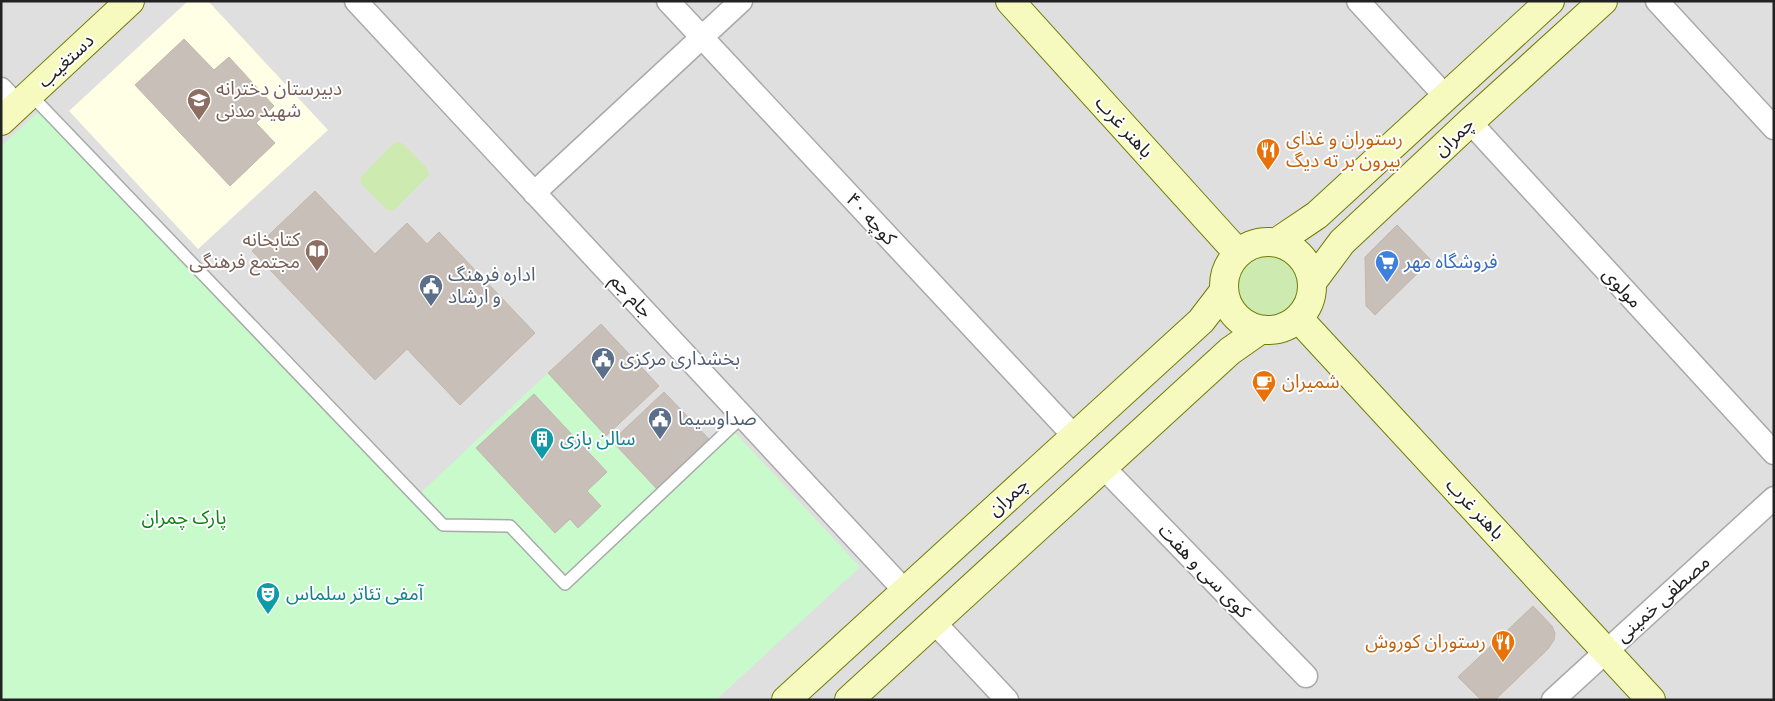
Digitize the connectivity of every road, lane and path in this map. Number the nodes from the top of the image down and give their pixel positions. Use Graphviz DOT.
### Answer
graph roads {
  1 [pos="130,1"];
  2 [pos="356,1"];
  3 [pos="668,1"];
  4 [pos="741,1"];
  5 [pos="1010,1"];
  6 [pos="1358,1"];
  7 [pos="1550,1"];
  8 [pos="1603,1"];
  9 [pos="1657,1"];
  10 [pos="702,38"];
  11 [pos="1446,96"];
  12 [pos="12,102"];
  13 [pos="1470,122"];
  14 [pos="1774,128"];
  15 [pos="534,193"];
  16 [pos="1277,242"];
  17 [pos="1238,253"];
  18 [pos="1313,281"];
  19 [pos="1224,291"];
  20 [pos="1299,319"];
  21 [pos="1260,330"];
  22 [pos="743,416"];
  23 [pos="1074,436"];
  24 [pos="1774,453"];
  25 [pos="1103,467"];
  26 [pos="1774,498"];
  27 [pos="905,591"];
  28 [pos="934,622"];
  29 [pos="1606,652"];
  30 [pos="1306,676"];
  31 [pos="786,700"];
  32 [pos="848,700"];
  33 [pos="1007,700"];
  34 [pos="1553,700"];
  35 [pos="1651,700"];
  1 -- 12 [label="street, دستغیب"];
  2 -- 15 [label="street, جام جم"];
  3 -- 10 [label="street, کوچه ۴۰"];
  4 -- 10 [label="street"];
  5 -- 17 [label="street, باهنر غرب"];
  6 -- 11 [label="street"];
  7 -- 11 [label="street, چمران"];
  8 -- 13 [label="street, چمران"];
  9 -- 14 [label="street"];
  10 -- 15 [label="street"];
  10 -- 23 [label="street, کوچه ۴۰"];
  11 -- 16 [label="street, چمران"];
  12 -- 22 [label="lane"];
  13 -- 18 [label="street, چمران"];
  13 -- 24 [label="street, مولوی"];
  15 -- 22 [label="street, جام جم"];
  16 -- 17 [label="street"];
  16 -- 18 [label="street"];
  17 -- 19 [label="street"];
  18 -- 20 [label="street"];
  19 -- 21 [label="street"];
  19 -- 23 [label="street, چمران"];
  20 -- 21 [label="street"];
  20 -- 29 [label="street, باهنر غرب"];
  21 -- 25 [label="street"];
  22 -- 27 [label="street, جام جم"];
  23 -- 25 [label="street"];
  23 -- 27 [label="street, چمران"];
  25 -- 28 [label="street"];
  25 -- 30 [label="street, کوی سی و هفت"];
  26 -- 29 [label="street, مصطفی خمینی"];
  27 -- 28 [label="street"];
  27 -- 31 [label="street, چمران"];
  28 -- 32 [label="street"];
  28 -- 33 [label="street"];
  29 -- 34 [label="street, مصطفی خمینی"];
  29 -- 35 [label="street, باهنر غرب"];
}
